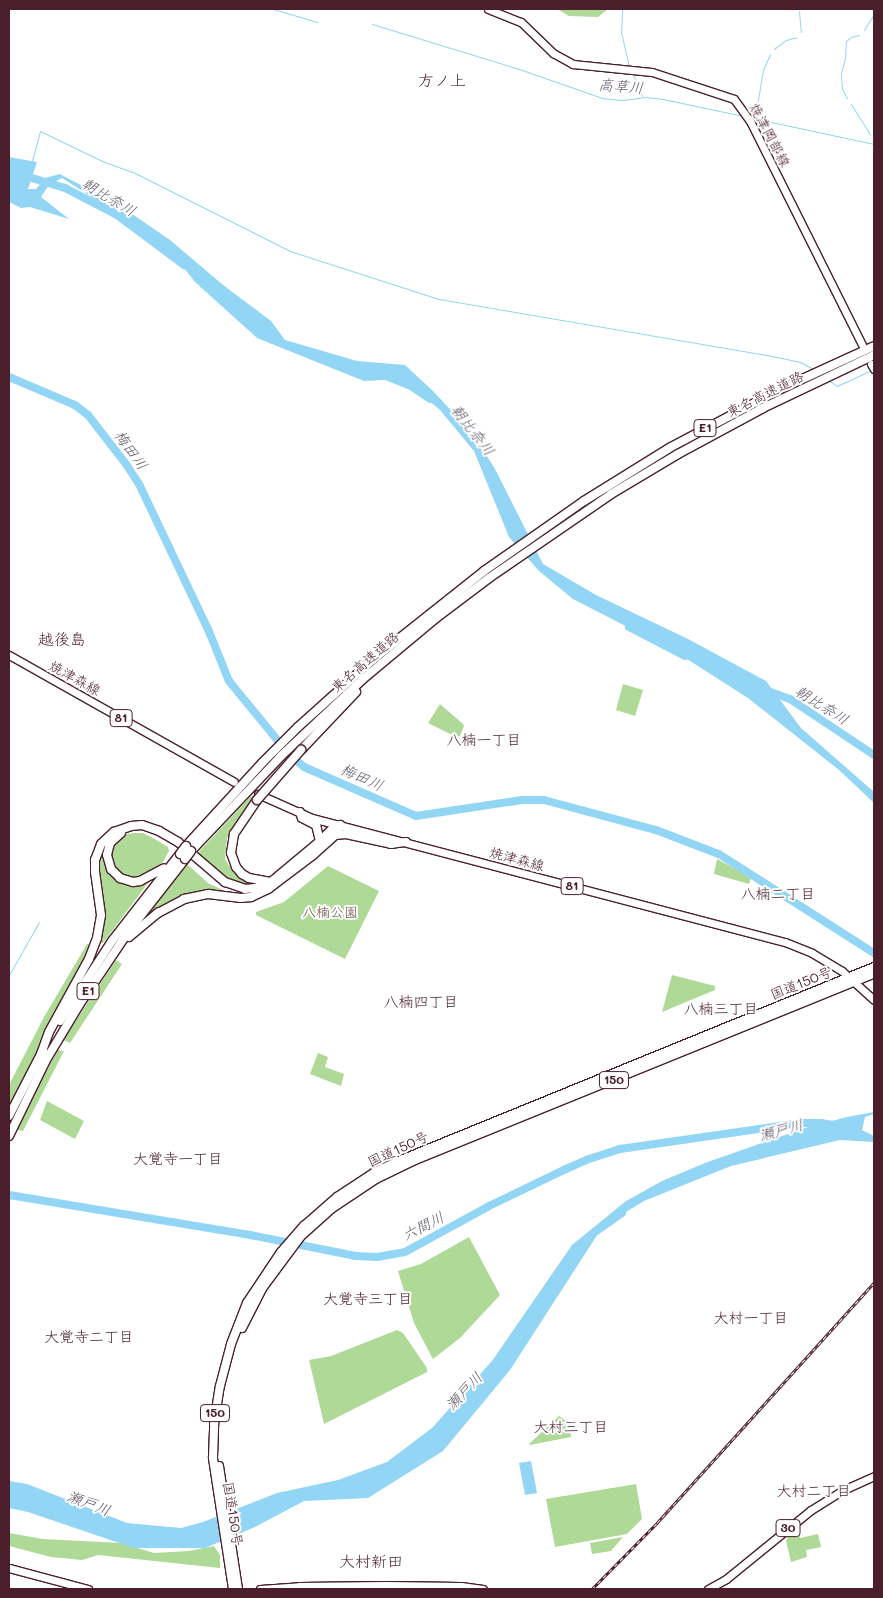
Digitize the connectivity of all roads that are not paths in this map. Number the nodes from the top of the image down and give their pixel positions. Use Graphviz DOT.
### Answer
graph roads {
  1 [pos="488,9"];
  2 [pos="862,345"];
  3 [pos="874,346"];
  4 [pos="874,355"];
  5 [pos="549,530"];
  6 [pos="9,654"];
  7 [pos="387,659"];
  8 [pos="234,782"];
  9 [pos="258,797"];
  10 [pos="300,812"];
  11 [pos="340,825"];
  12 [pos="335,835"];
  13 [pos="320,841"];
  14 [pos="406,842"];
  15 [pos="189,849"];
  16 [pos="182,856"];
  17 [pos="269,885"];
  18 [pos="109,959"];
  19 [pos="874,967"];
  20 [pos="874,974"];
  21 [pos="852,979"];
  22 [pos="874,1000"];
  23 [pos="41,1054"];
  24 [pos="9,1116"];
  25 [pos="9,1136"];
  26 [pos="874,1476"];
  27 [pos="9,1568"];
  28 [pos="233,1574"];
  29 [pos="88,1589"];
  30 [pos="233,1589"];
  31 [pos="238,1589"];
  32 [pos="260,1589"];
  33 [pos="483,1589"];
  34 [pos="708,1589"];
  1 -- 2 [label="main road, 焼津岡部線"];
  3 -- 5 [label="highway, 東名高速道路 / E1"];
  4 -- 5 [label="highway, 東名高速道路 / E1"];
  5 -- 7 [label="highway, 東名高速道路 / E1"];
  5 -- 15 [label="highway, 東名高速道路 / E1"];
  6 -- 8 [label="main road, 焼津森線 / 81"];
  7 -- 9 [label="highway, bridge"];
  7 -- 15 [label="highway, 東名高速道路 / E1"];
  9 -- 10 [label="main road, 焼津森線 / 81"];
  9 -- 17 [label="highway"];
  10 -- 11 [label="main road, 焼津森線 / 81"];
  10 -- 13 [label="highway"];
  11 -- 12 [label="highway"];
  11 -- 13 [label="highway"];
  11 -- 14 [label="main road, 焼津森線 / 81"];
  12 -- 14 [label="highway"];
  12 -- 17 [label="highway"];
  13 -- 17 [label="highway"];
  14 -- 21 [label="main road, 焼津森線 / 81"];
  15 -- 16 [label="highway, 東名高速道路 / E1, bridge"];
  16 -- 17 [label="highway"];
  16 -- 18 [label="highway, 東名高速道路 / E1"];
  16 -- 23 [label="highway, 東名高速道路 / E1"];
  17 -- 18 [label="highway"];
  17 -- 23 [label="highway"];
  18 -- 25 [label="highway, 東名高速道路 / E1"];
  19 -- 21 [label="highway, 国道150号 / 150"];
  20 -- 21 [label="highway, 国道150号 / 150"];
  21 -- 22 [label="main road, 焼津森線 / 81"];
  21 -- 28 [label="highway, 国道150号 / 150"];
  23 -- 24 [label="highway, 東名高速道路 / E1"];
  26 -- 34 [label="main road, 30"];
  27 -- 29 [label="main road"];
  28 -- 30 [label="highway, 国道150号 / 150"];
  28 -- 31 [label="highway, 国道150号 / 150"];
  32 -- 33 [label="main road"];
}
